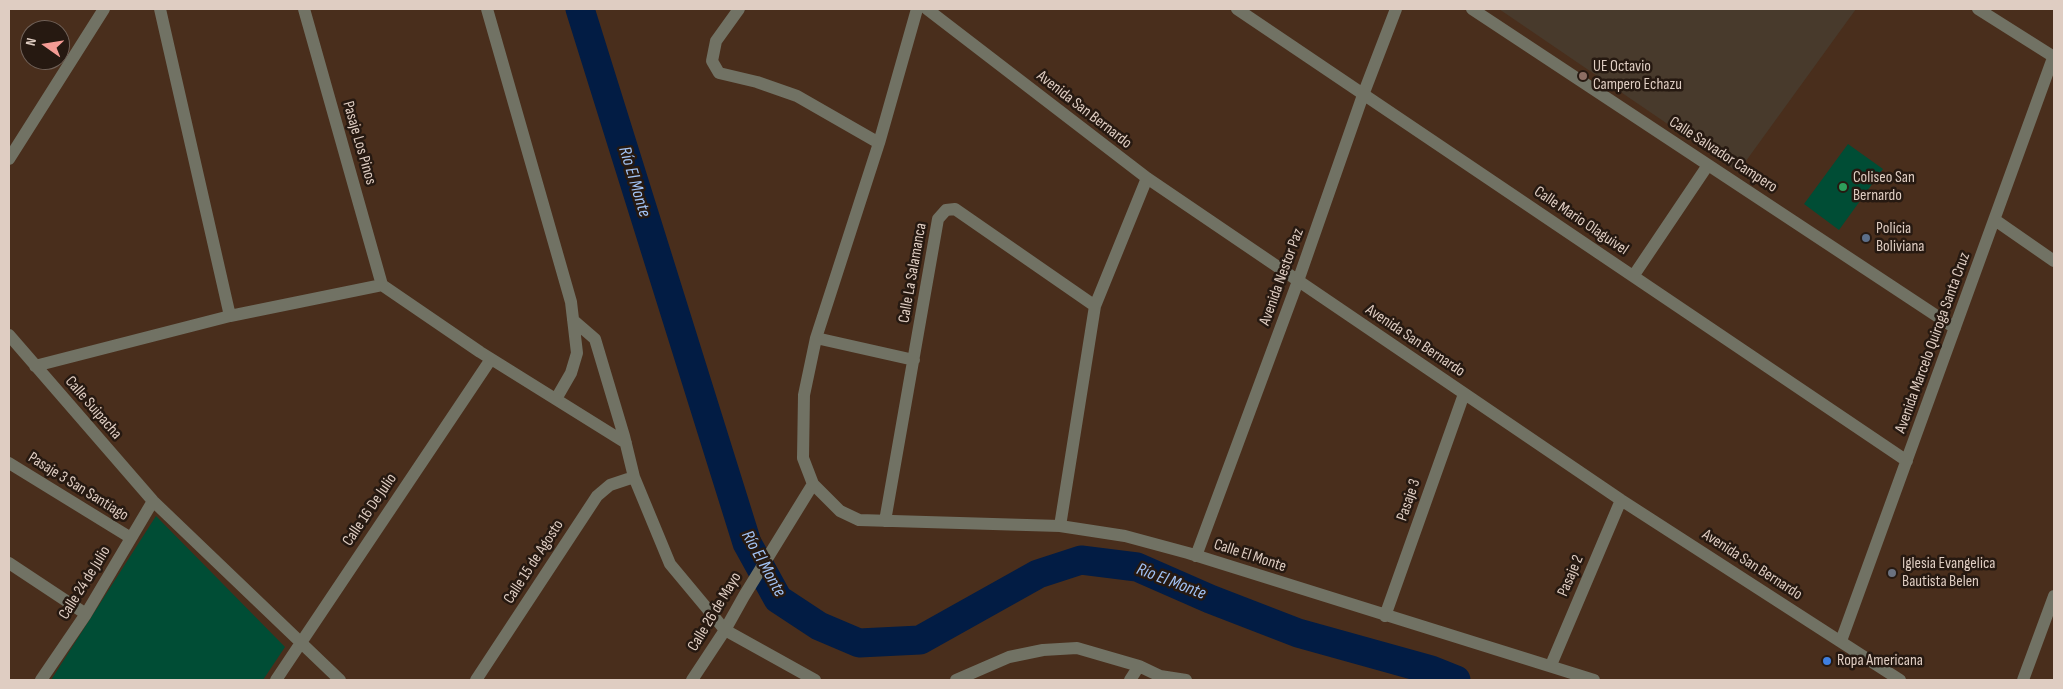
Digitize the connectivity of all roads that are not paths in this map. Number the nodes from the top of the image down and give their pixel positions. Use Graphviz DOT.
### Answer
graph roads {
  1 [pos="104,9"];
  2 [pos="160,9"];
  3 [pos="304,9"];
  4 [pos="486,9"];
  5 [pos="739,9"];
  6 [pos="917,9"];
  7 [pos="927,9"];
  8 [pos="1237,9"];
  9 [pos="1396,9"];
  10 [pos="1472,9"];
  11 [pos="1978,9"];
  12 [pos="2054,56"];
  13 [pos="1363,95"];
  14 [pos="879,143"];
  15 [pos="9,159"];
  16 [pos="1708,165"];
  17 [pos="1147,178"];
  18 [pos="1994,220"];
  19 [pos="2054,261"];
  20 [pos="1634,275"];
  21 [pos="1298,281"];
  22 [pos="382,285"];
  23 [pos="1095,306"];
  24 [pos="230,316"];
  25 [pos="573,320"];
  26 [pos="1955,328"];
  27 [pos="9,336"];
  28 [pos="816,338"];
  29 [pos="491,359"];
  30 [pos="914,360"];
  31 [pos="35,366"];
  32 [pos="1464,394"];
  33 [pos="556,400"];
  34 [pos="626,443"];
  35 [pos="1907,460"];
  36 [pos="9,463"];
  37 [pos="634,477"];
  38 [pos="813,484"];
  39 [pos="1621,500"];
  40 [pos="153,501"];
  41 [pos="885,521"];
  42 [pos="1060,526"];
  43 [pos="131,538"];
  44 [pos="1196,556"];
  45 [pos="10,566"];
  46 [pos="2054,596"];
  47 [pos="86,614"];
  48 [pos="1385,616"];
  49 [pos="725,630"];
  50 [pos="1841,641"];
  51 [pos="300,642"];
  52 [pos="1139,666"];
  53 [pos="1551,666"];
  54 [pos="1163,678"];
  55 [pos="42,680"];
  56 [pos="276,680"];
  57 [pos="340,680"];
  58 [pos="476,680"];
  59 [pos="692,680"];
  60 [pos="815,680"];
  61 [pos="956,680"];
  62 [pos="1130,680"];
  63 [pos="1186,680"];
  64 [pos="1594,680"];
  65 [pos="1900,680"];
  66 [pos="2023,680"];
  1 -- 15 [label="street"];
  2 -- 24 [label="street"];
  3 -- 22 [label="street, Pasaje Los Pinos"];
  4 -- 25 [label="street"];
  5 -- 14 [label="street"];
  6 -- 14 [label="street"];
  7 -- 17 [label="street, Avenida San Bernardo"];
  8 -- 13 [label="street, Calle Mario Olaguivel"];
  9 -- 13 [label="street, Avenida Nestor Paz"];
  10 -- 16 [label="street, Calle Salvador Campero"];
  11 -- 12 [label="street"];
  12 -- 18 [label="street, Avenida Marcelo Quiroga Santa Cruz"];
  13 -- 20 [label="street, Calle Mario Olaguivel"];
  13 -- 21 [label="street, Avenida Nestor Paz"];
  14 -- 28 [label="street"];
  16 -- 20 [label="street"];
  16 -- 26 [label="street, Calle Salvador Campero"];
  17 -- 21 [label="street, Avenida San Bernardo"];
  17 -- 23 [label="street"];
  18 -- 19 [label="street"];
  18 -- 26 [label="street, Avenida Marcelo Quiroga Santa Cruz"];
  20 -- 35 [label="street, Calle Mario Olaguivel"];
  21 -- 32 [label="street, Avenida San Bernardo"];
  21 -- 44 [label="street, Avenida Nestor Paz"];
  22 -- 24 [label="street"];
  22 -- 29 [label="street"];
  23 -- 30 [label="street, Calle La Salamanca"];
  23 -- 42 [label="street"];
  24 -- 31 [label="street"];
  25 -- 33 [label="street"];
  25 -- 34 [label="street"];
  26 -- 35 [label="street, Avenida Marcelo Quiroga Santa Cruz"];
  27 -- 31 [label="street, Calle Suipacha"];
  28 -- 30 [label="street"];
  28 -- 38 [label="street"];
  29 -- 33 [label="street"];
  29 -- 51 [label="street, Calle 16 De Julio"];
  30 -- 41 [label="street, Calle La Salamanca"];
  31 -- 40 [label="street, Calle Suipacha"];
  32 -- 39 [label="street, Avenida San Bernardo"];
  32 -- 48 [label="street, Pasaje 3"];
  33 -- 34 [label="street"];
  34 -- 37 [label="street"];
  35 -- 50 [label="street, Avenida Marcelo Quiroga Santa Cruz"];
  36 -- 43 [label="street, Pasaje 3 San Santiago"];
  37 -- 49 [label="street"];
  37 -- 58 [label="street, Calle 15 de Agosto"];
  38 -- 41 [label="street"];
  38 -- 49 [label="street, Calle 26 de Mayo"];
  39 -- 50 [label="street, Avenida San Bernardo"];
  39 -- 53 [label="street, Pasaje 2"];
  40 -- 43 [label="street, Calle 24 de Julio"];
  40 -- 51 [label="street, Calle Suipacha"];
  41 -- 42 [label="street, Calle El Monte"];
  42 -- 44 [label="street, Calle El Monte"];
  43 -- 47 [label="street, Calle 24 de Julio"];
  44 -- 48 [label="street, Calle El Monte"];
  45 -- 47 [label="street"];
  46 -- 66 [label="street"];
  47 -- 55 [label="street, Calle 24 de Julio"];
  48 -- 53 [label="street, Calle El Monte"];
  49 -- 59 [label="street, Calle 26 de Mayo"];
  49 -- 60 [label="street"];
  50 -- 65 [label="street, Avenida San Bernardo"];
  51 -- 56 [label="street, Calle 16 De Julio"];
  51 -- 57 [label="street"];
  52 -- 54 [label="street"];
  52 -- 61 [label="street"];
  52 -- 62 [label="street"];
  53 -- 64 [label="street, Calle El Monte"];
  54 -- 63 [label="street"];
}
